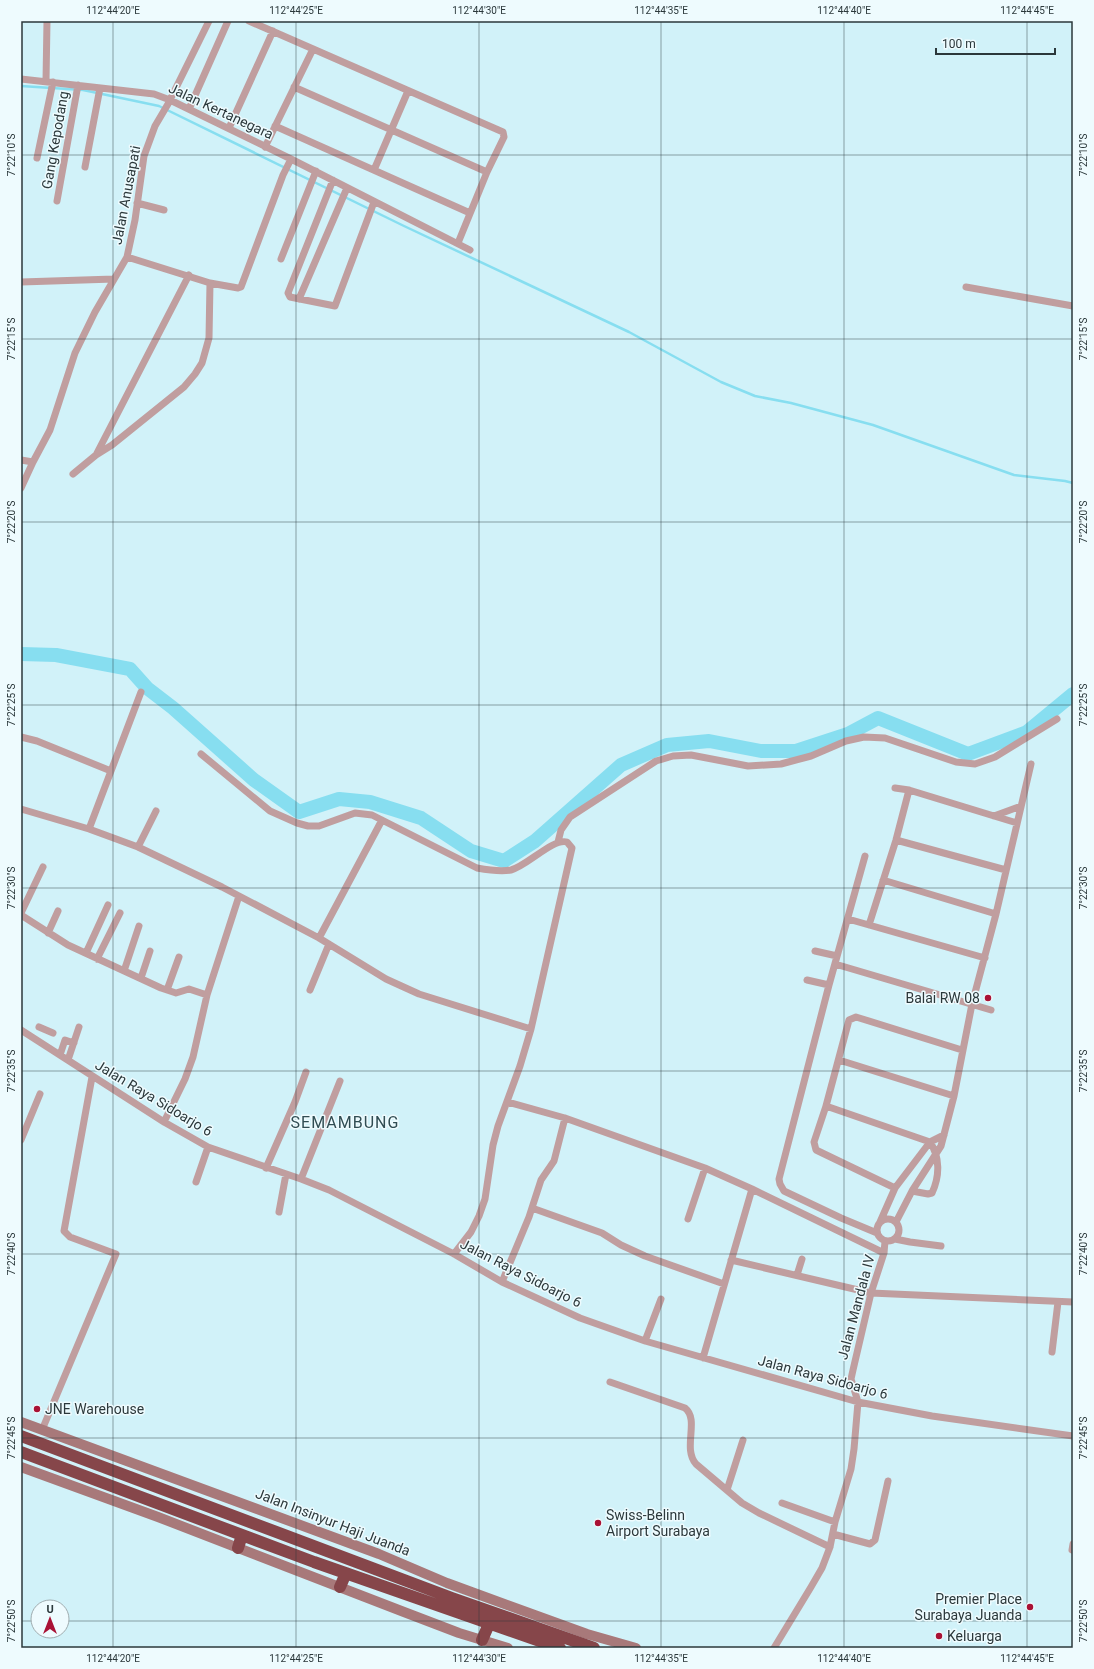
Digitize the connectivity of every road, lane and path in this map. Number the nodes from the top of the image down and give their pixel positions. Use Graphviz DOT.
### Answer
graph roads {
  1 [pos="47,21"];
  2 [pos="209,21"];
  3 [pos="228,21"];
  4 [pos="249,21"];
  5 [pos="273,31"];
  6 [pos="313,49"];
  7 [pos="21,79"];
  8 [pos="50,83"];
  9 [pos="294,87"];
  10 [pos="77,88"];
  11 [pos="99,91"];
  12 [pos="408,91"];
  13 [pos="169,102"];
  14 [pos="189,109"];
  15 [pos="275,126"];
  16 [pos="229,128"];
  17 [pos="391,131"];
  18 [pos="265,147"];
  19 [pos="37,158"];
  20 [pos="291,160"];
  21 [pos="85,167"];
  22 [pos="374,170"];
  23 [pos="487,172"];
  24 [pos="315,174"];
  25 [pos="331,183"];
  26 [pos="346,190"];
  27 [pos="57,201"];
  28 [pos="137,203"];
  29 [pos="374,204"];
  30 [pos="164,210"];
  31 [pos="470,213"];
  32 [pos="458,243"];
  33 [pos="470,250"];
  34 [pos="127,257"];
  35 [pos="281,259"];
  36 [pos="189,275"];
  37 [pos="114,279"];
  38 [pos="21,282"];
  39 [pos="210,283"];
  40 [pos="966,287"];
  41 [pos="299,299"];
  42 [pos="1073,306"];
  43 [pos="96,455"];
  44 [pos="21,460"];
  45 [pos="33,462"];
  46 [pos="74,474"];
  47 [pos="21,488"];
  48 [pos="141,692"];
  49 [pos="1057,718"];
  50 [pos="21,737"];
  51 [pos="201,754"];
  52 [pos="1031,764"];
  53 [pos="111,771"];
  54 [pos="895,788"];
  55 [pos="909,790"];
  56 [pos="1021,806"];
  57 [pos="21,809"];
  58 [pos="156,811"];
  59 [pos="994,816"];
  60 [pos="382,820"];
  61 [pos="1017,823"];
  62 [pos="89,829"];
  63 [pos="896,840"];
  64 [pos="558,842"];
  65 [pos="138,847"];
  66 [pos="865,856"];
  67 [pos="43,867"];
  68 [pos="1006,870"];
  69 [pos="883,880"];
  70 [pos="239,896"];
  71 [pos="108,905"];
  72 [pos="58,911"];
  73 [pos="120,913"];
  74 [pos="21,914"];
  75 [pos="996,914"];
  76 [pos="848,919"];
  77 [pos="869,925"];
  78 [pos="139,926"];
  79 [pos="48,933"];
  80 [pos="318,938"];
  81 [pos="329,944"];
  82 [pos="150,951"];
  83 [pos="815,951"];
  84 [pos="86,953"];
  85 [pos="837,956"];
  86 [pos="97,958"];
  87 [pos="178,958"];
  88 [pos="985,958"];
  89 [pos="835,964"];
  90 [pos="124,971"];
  91 [pos="141,978"];
  92 [pos="807,980"];
  93 [pos="829,985"];
  94 [pos="167,990"];
  95 [pos="310,990"];
  96 [pos="207,995"];
  97 [pos="972,1004"];
  98 [pos="991,1010"];
  99 [pos="39,1027"];
  100 [pos="79,1027"];
  101 [pos="526,1027"];
  102 [pos="21,1030"];
  103 [pos="40,1043"];
  104 [pos="74,1043"];
  105 [pos="962,1050"];
  106 [pos="60,1055"];
  107 [pos="68,1060"];
  108 [pos="839,1060"];
  109 [pos="306,1072"];
  110 [pos="92,1077"];
  111 [pos="340,1081"];
  112 [pos="40,1094"];
  113 [pos="954,1096"];
  114 [pos="508,1102"];
  115 [pos="826,1106"];
  116 [pos="566,1118"];
  117 [pos="164,1122"];
  118 [pos="944,1135"];
  119 [pos="21,1140"];
  120 [pos="930,1142"];
  121 [pos="208,1147"];
  122 [pos="936,1152"];
  123 [pos="266,1168"];
  124 [pos="705,1168"];
  125 [pos="286,1174"];
  126 [pos="301,1178"];
  127 [pos="196,1182"];
  128 [pos="895,1188"];
  129 [pos="752,1189"];
  130 [pos="912,1191"];
  131 [pos="532,1208"];
  132 [pos="279,1212"];
  133 [pos="688,1219"];
  134 [pos="880,1222"];
  135 [pos="896,1222"];
  136 [pos="877,1233"];
  137 [pos="895,1239"];
  138 [pos="885,1241"];
  139 [pos="941,1246"];
  140 [pos="884,1253"];
  141 [pos="454,1254"];
  142 [pos="802,1259"];
  143 [pos="731,1260"];
  144 [pos="797,1275"];
  145 [pos="502,1282"];
  146 [pos="724,1284"];
  147 [pos="871,1293"];
  148 [pos="661,1298"];
  149 [pos="1058,1302"];
  150 [pos="1073,1302"];
  151 [pos="645,1341"];
  152 [pos="1052,1352"];
  153 [pos="703,1358"];
  154 [pos="610,1382"];
  155 [pos="858,1402"];
  156 [pos="21,1422"];
  157 [pos="42,1430"];
  158 [pos="21,1436"];
  159 [pos="1073,1436"];
  160 [pos="743,1440"];
  161 [pos="21,1452"];
  162 [pos="21,1467"];
  163 [pos="888,1481"];
  164 [pos="727,1490"];
  165 [pos="782,1503"];
  166 [pos="835,1522"];
  167 [pos="833,1534"];
  168 [pos="242,1535"];
  169 [pos="830,1547"];
  170 [pos="238,1548"];
  171 [pos="346,1573"];
  172 [pos="340,1587"];
  173 [pos="489,1624"];
  174 [pos="482,1640"];
  175 [pos="588,1642"];
  176 [pos="529,1643"];
  177 [pos="508,1648"];
  178 [pos="560,1648"];
  179 [pos="636,1648"];
  180 [pos="774,1648"];
  1 -- 8 [label="street"];
  2 -- 13 [label="street, Jalan Anusapati"];
  3 -- 14 [label="street"];
  4 -- 5 [label="street"];
  5 -- 6 [label="street"];
  5 -- 16 [label="street"];
  6 -- 9 [label="street"];
  6 -- 12 [label="street"];
  7 -- 8 [label="street, Jalan Kertanegara"];
  8 -- 10 [label="street, Jalan Kertanegara"];
  8 -- 19 [label="street"];
  9 -- 15 [label="street"];
  9 -- 17 [label="street"];
  10 -- 11 [label="street, Jalan Kertanegara"];
  10 -- 27 [label="street, Gang Kepodang"];
  11 -- 13 [label="street, Jalan Kertanegara"];
  11 -- 21 [label="street"];
  12 -- 17 [label="street"];
  12 -- 23 [label="street"];
  13 -- 14 [label="street, Jalan Kertanegara"];
  13 -- 28 [label="street, Jalan Anusapati"];
  14 -- 16 [label="street, Jalan Kertanegara"];
  15 -- 18 [label="street"];
  15 -- 22 [label="street"];
  16 -- 18 [label="street, Jalan Kertanegara"];
  17 -- 22 [label="street"];
  17 -- 23 [label="street"];
  18 -- 20 [label="street, Jalan Kertanegara"];
  20 -- 24 [label="street, Jalan Kertanegara"];
  20 -- 39 [label="street"];
  22 -- 31 [label="street"];
  23 -- 31 [label="street"];
  24 -- 25 [label="street, Jalan Kertanegara"];
  24 -- 35 [label="street"];
  25 -- 26 [label="street, Jalan Kertanegara"];
  25 -- 41 [label="street"];
  26 -- 29 [label="street, Jalan Kertanegara"];
  26 -- 41 [label="street"];
  28 -- 30 [label="street"];
  28 -- 34 [label="street, Jalan Anusapati"];
  29 -- 32 [label="street, Jalan Kertanegara"];
  29 -- 41 [label="street"];
  31 -- 32 [label="street"];
  32 -- 33 [label="street, Jalan Kertanegara"];
  34 -- 36 [label="street"];
  34 -- 37 [label="street, Jalan Anusapati"];
  36 -- 39 [label="street"];
  36 -- 43 [label="street"];
  37 -- 38 [label="street"];
  37 -- 45 [label="street, Jalan Anusapati"];
  39 -- 43 [label="street"];
  40 -- 42 [label="street"];
  43 -- 46 [label="street"];
  44 -- 45 [label="street"];
  45 -- 47 [label="street, Jalan Anusapati"];
  48 -- 53 [label="street"];
  49 -- 64 [label="street"];
  50 -- 53 [label="street"];
  51 -- 60 [label="street"];
  52 -- 56 [label="street"];
  53 -- 62 [label="street"];
  54 -- 55 [label="street"];
  55 -- 59 [label="street"];
  55 -- 63 [label="street"];
  56 -- 59 [label="street"];
  56 -- 61 [label="street"];
  57 -- 62 [label="street"];
  58 -- 65 [label="street"];
  59 -- 61 [label="street"];
  60 -- 64 [label="street"];
  60 -- 80 [label="street"];
  61 -- 68 [label="street"];
  62 -- 65 [label="street"];
  63 -- 68 [label="street"];
  63 -- 69 [label="street"];
  64 -- 101 [label="street"];
  65 -- 70 [label="street"];
  66 -- 76 [label="street"];
  67 -- 74 [label="street"];
  68 -- 75 [label="street"];
  69 -- 75 [label="street"];
  69 -- 77 [label="street"];
  70 -- 80 [label="street"];
  70 -- 96 [label="street"];
  71 -- 84 [label="street"];
  72 -- 79 [label="street"];
  73 -- 86 [label="street"];
  74 -- 79 [label="street"];
  75 -- 88 [label="street"];
  76 -- 77 [label="street"];
  76 -- 85 [label="street"];
  77 -- 88 [label="street"];
  78 -- 90 [label="street"];
  79 -- 84 [label="street"];
  80 -- 81 [label="street"];
  81 -- 95 [label="street"];
  81 -- 101 [label="street"];
  82 -- 91 [label="street"];
  83 -- 85 [label="street"];
  84 -- 86 [label="street"];
  85 -- 89 [label="street"];
  86 -- 90 [label="street"];
  87 -- 94 [label="street"];
  88 -- 97 [label="street"];
  89 -- 93 [label="street"];
  89 -- 97 [label="street"];
  90 -- 91 [label="street"];
  91 -- 94 [label="street"];
  92 -- 93 [label="street"];
  93 -- 136 [label="street"];
  94 -- 96 [label="street"];
  96 -- 117 [label="street"];
  97 -- 98 [label="street"];
  97 -- 105 [label="street"];
  99 -- 103 [label="street"];
  100 -- 104 [label="street"];
  101 -- 114 [label="street"];
  102 -- 103 [label="street, Jalan Raya Sidoarjo 6"];
  103 -- 106 [label="street, Jalan Raya Sidoarjo 6"];
  104 -- 106 [label="street"];
  104 -- 107 [label="street"];
  105 -- 108 [label="street"];
  105 -- 113 [label="street"];
  106 -- 107 [label="street, Jalan Raya Sidoarjo 6"];
  107 -- 110 [label="street, Jalan Raya Sidoarjo 6"];
  108 -- 113 [label="street"];
  108 -- 115 [label="street"];
  109 -- 123 [label="street"];
  110 -- 117 [label="street, Jalan Raya Sidoarjo 6"];
  110 -- 157 [label="street"];
  111 -- 126 [label="street"];
  112 -- 119 [label="street"];
  113 -- 118 [label="street"];
  114 -- 116 [label="street"];
  114 -- 141 [label="street"];
  115 -- 120 [label="street"];
  115 -- 128 [label="street"];
  116 -- 124 [label="street"];
  116 -- 131 [label="street"];
  117 -- 121 [label="street, Jalan Raya Sidoarjo 6"];
  118 -- 120 [label="street"];
  118 -- 122 [label="street"];
  120 -- 122 [label="street"];
  120 -- 128 [label="street"];
  121 -- 123 [label="street, Jalan Raya Sidoarjo 6"];
  121 -- 127 [label="street"];
  122 -- 130 [label="street"];
  122 -- 130 [label="street"];
  123 -- 125 [label="street, Jalan Raya Sidoarjo 6"];
  124 -- 129 [label="street"];
  124 -- 133 [label="street"];
  125 -- 126 [label="street, Jalan Raya Sidoarjo 6"];
  125 -- 132 [label="street"];
  126 -- 141 [label="street, Jalan Raya Sidoarjo 6"];
  128 -- 134 [label="street"];
  129 -- 140 [label="street"];
  129 -- 143 [label="street"];
  130 -- 135 [label="street"];
  131 -- 145 [label="street"];
  131 -- 146 [label="street"];
  134 -- 135 [label="street"];
  134 -- 136 [label="street"];
  135 -- 137 [label="street"];
  136 -- 138 [label="street"];
  137 -- 138 [label="street"];
  137 -- 139 [label="street"];
  138 -- 140 [label="street, Jalan Mandala IV"];
  140 -- 147 [label="street, Jalan Mandala IV"];
  141 -- 145 [label="street, Jalan Raya Sidoarjo 6"];
  142 -- 144 [label="street"];
  143 -- 144 [label="street"];
  143 -- 146 [label="street"];
  144 -- 147 [label="street"];
  145 -- 151 [label="street, Jalan Raya Sidoarjo 6"];
  146 -- 153 [label="street"];
  147 -- 149 [label="street"];
  147 -- 155 [label="street, Jalan Mandala IV"];
  148 -- 151 [label="street"];
  149 -- 150 [label="street"];
  149 -- 152 [label="street"];
  151 -- 153 [label="street, Jalan Raya Sidoarjo 6"];
  153 -- 155 [label="street, Jalan Raya Sidoarjo 6"];
  154 -- 164 [label="street"];
  155 -- 159 [label="street, Jalan Raya Sidoarjo 6"];
  155 -- 166 [label="street, Jalan Mandala IV"];
  156 -- 157 [label="street, Jalan Insinyur Haji Juanda"];
  157 -- 175 [label="street, Jalan Insinyur Haji Juanda"];
  158 -- 175 [label="highway, Jalan Insinyur Haji Juanda"];
  160 -- 164 [label="street"];
  161 -- 168 [label="highway"];
  162 -- 170 [label="street"];
  163 -- 167 [label="street"];
  164 -- 169 [label="street"];
  165 -- 166 [label="street"];
  166 -- 167 [label="street, Jalan Mandala IV"];
  167 -- 169 [label="street, Jalan Mandala IV"];
  168 -- 170 [label="highway"];
  168 -- 171 [label="highway"];
  169 -- 180 [label="street, Jalan Mandala IV"];
  170 -- 172 [label="street"];
  171 -- 172 [label="highway"];
  171 -- 173 [label="highway"];
  172 -- 174 [label="street"];
  173 -- 174 [label="highway"];
  173 -- 176 [label="highway"];
  174 -- 177 [label="street"];
  175 -- 179 [label="street, Jalan Insinyur Haji Juanda"];
  176 -- 178 [label="highway"];
}
